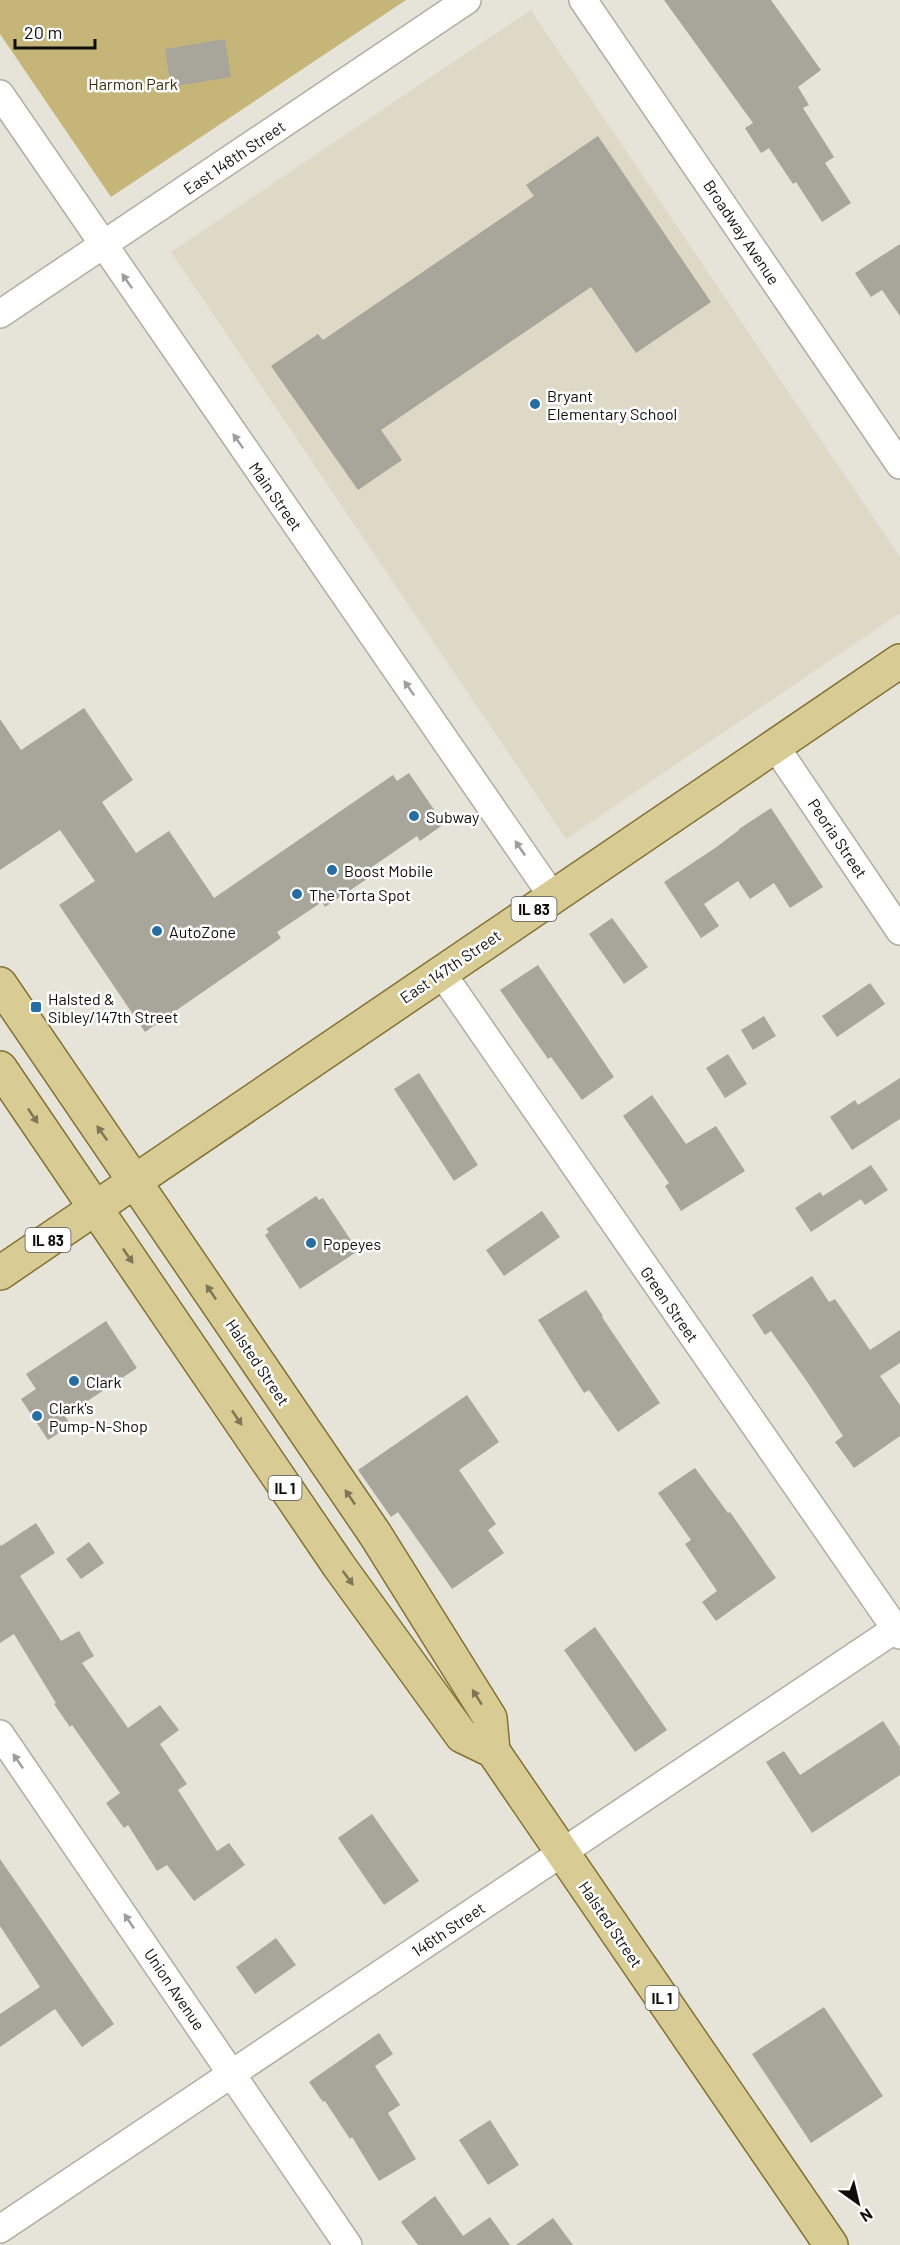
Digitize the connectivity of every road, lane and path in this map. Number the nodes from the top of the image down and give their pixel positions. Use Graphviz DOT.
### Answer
graph roads {
  1 [pos="467,0"];
  2 [pos="583,0"];
  3 [pos="0,94"];
  4 [pos="103,245"];
  5 [pos="0,314"];
  6 [pos="900,465"];
  7 [pos="900,661"];
  8 [pos="775,746"];
  9 [pos="553,897"];
  10 [pos="900,930"];
  11 [pos="441,972"];
  12 [pos="0,984"];
  13 [pos="0,1068"];
  14 [pos="135,1181"];
  15 [pos="96,1207"];
  16 [pos="0,1273"];
  17 [pos="899,1630"];
  18 [pos="0,1734"];
  19 [pos="493,1751"];
  20 [pos="562,1852"];
  21 [pos="233,2074"];
  22 [pos="0,2229"];
  23 [pos="348,2245"];
  24 [pos="831,2245"];
  1 -- 4 [label="street, East 148th Street"];
  2 -- 6 [label="street, Broadway Avenue"];
  3 -- 4 [label="street, Main Street"];
  4 -- 5 [label="street, East 148th Street"];
  9 -- 4 [label="street, Main Street, one-way"];
  7 -- 8 [label="main road, East 147th Street / IL 83"];
  8 -- 9 [label="main road, East 147th Street / IL 83"];
  8 -- 10 [label="street, Peoria Street"];
  9 -- 11 [label="main road, East 147th Street / IL 83"];
  11 -- 14 [label="main road, East 147th Street / IL 83"];
  11 -- 17 [label="street, Green Street"];
  14 -- 12 [label="main road, Halsted Street / IL 1, one-way"];
  13 -- 15 [label="main road, Halsted Street / IL 1, one-way"];
  14 -- 15 [label="main road, East 147th Street / IL 83"];
  19 -- 14 [label="main road, Halsted Street / IL 1, one-way"];
  15 -- 16 [label="main road, East 147th Street / IL 83"];
  15 -- 19 [label="main road, Halsted Street / IL 1, one-way"];
  17 -- 20 [label="street, 146th Street"];
  21 -- 18 [label="street, Union Avenue, one-way"];
  19 -- 20 [label="main road, Halsted Street / IL 1"];
  20 -- 21 [label="street, 146th Street"];
  20 -- 24 [label="main road, Halsted Street / IL 1"];
  21 -- 22 [label="street, 146th Street"];
  21 -- 23 [label="street, Union Avenue"];
}
